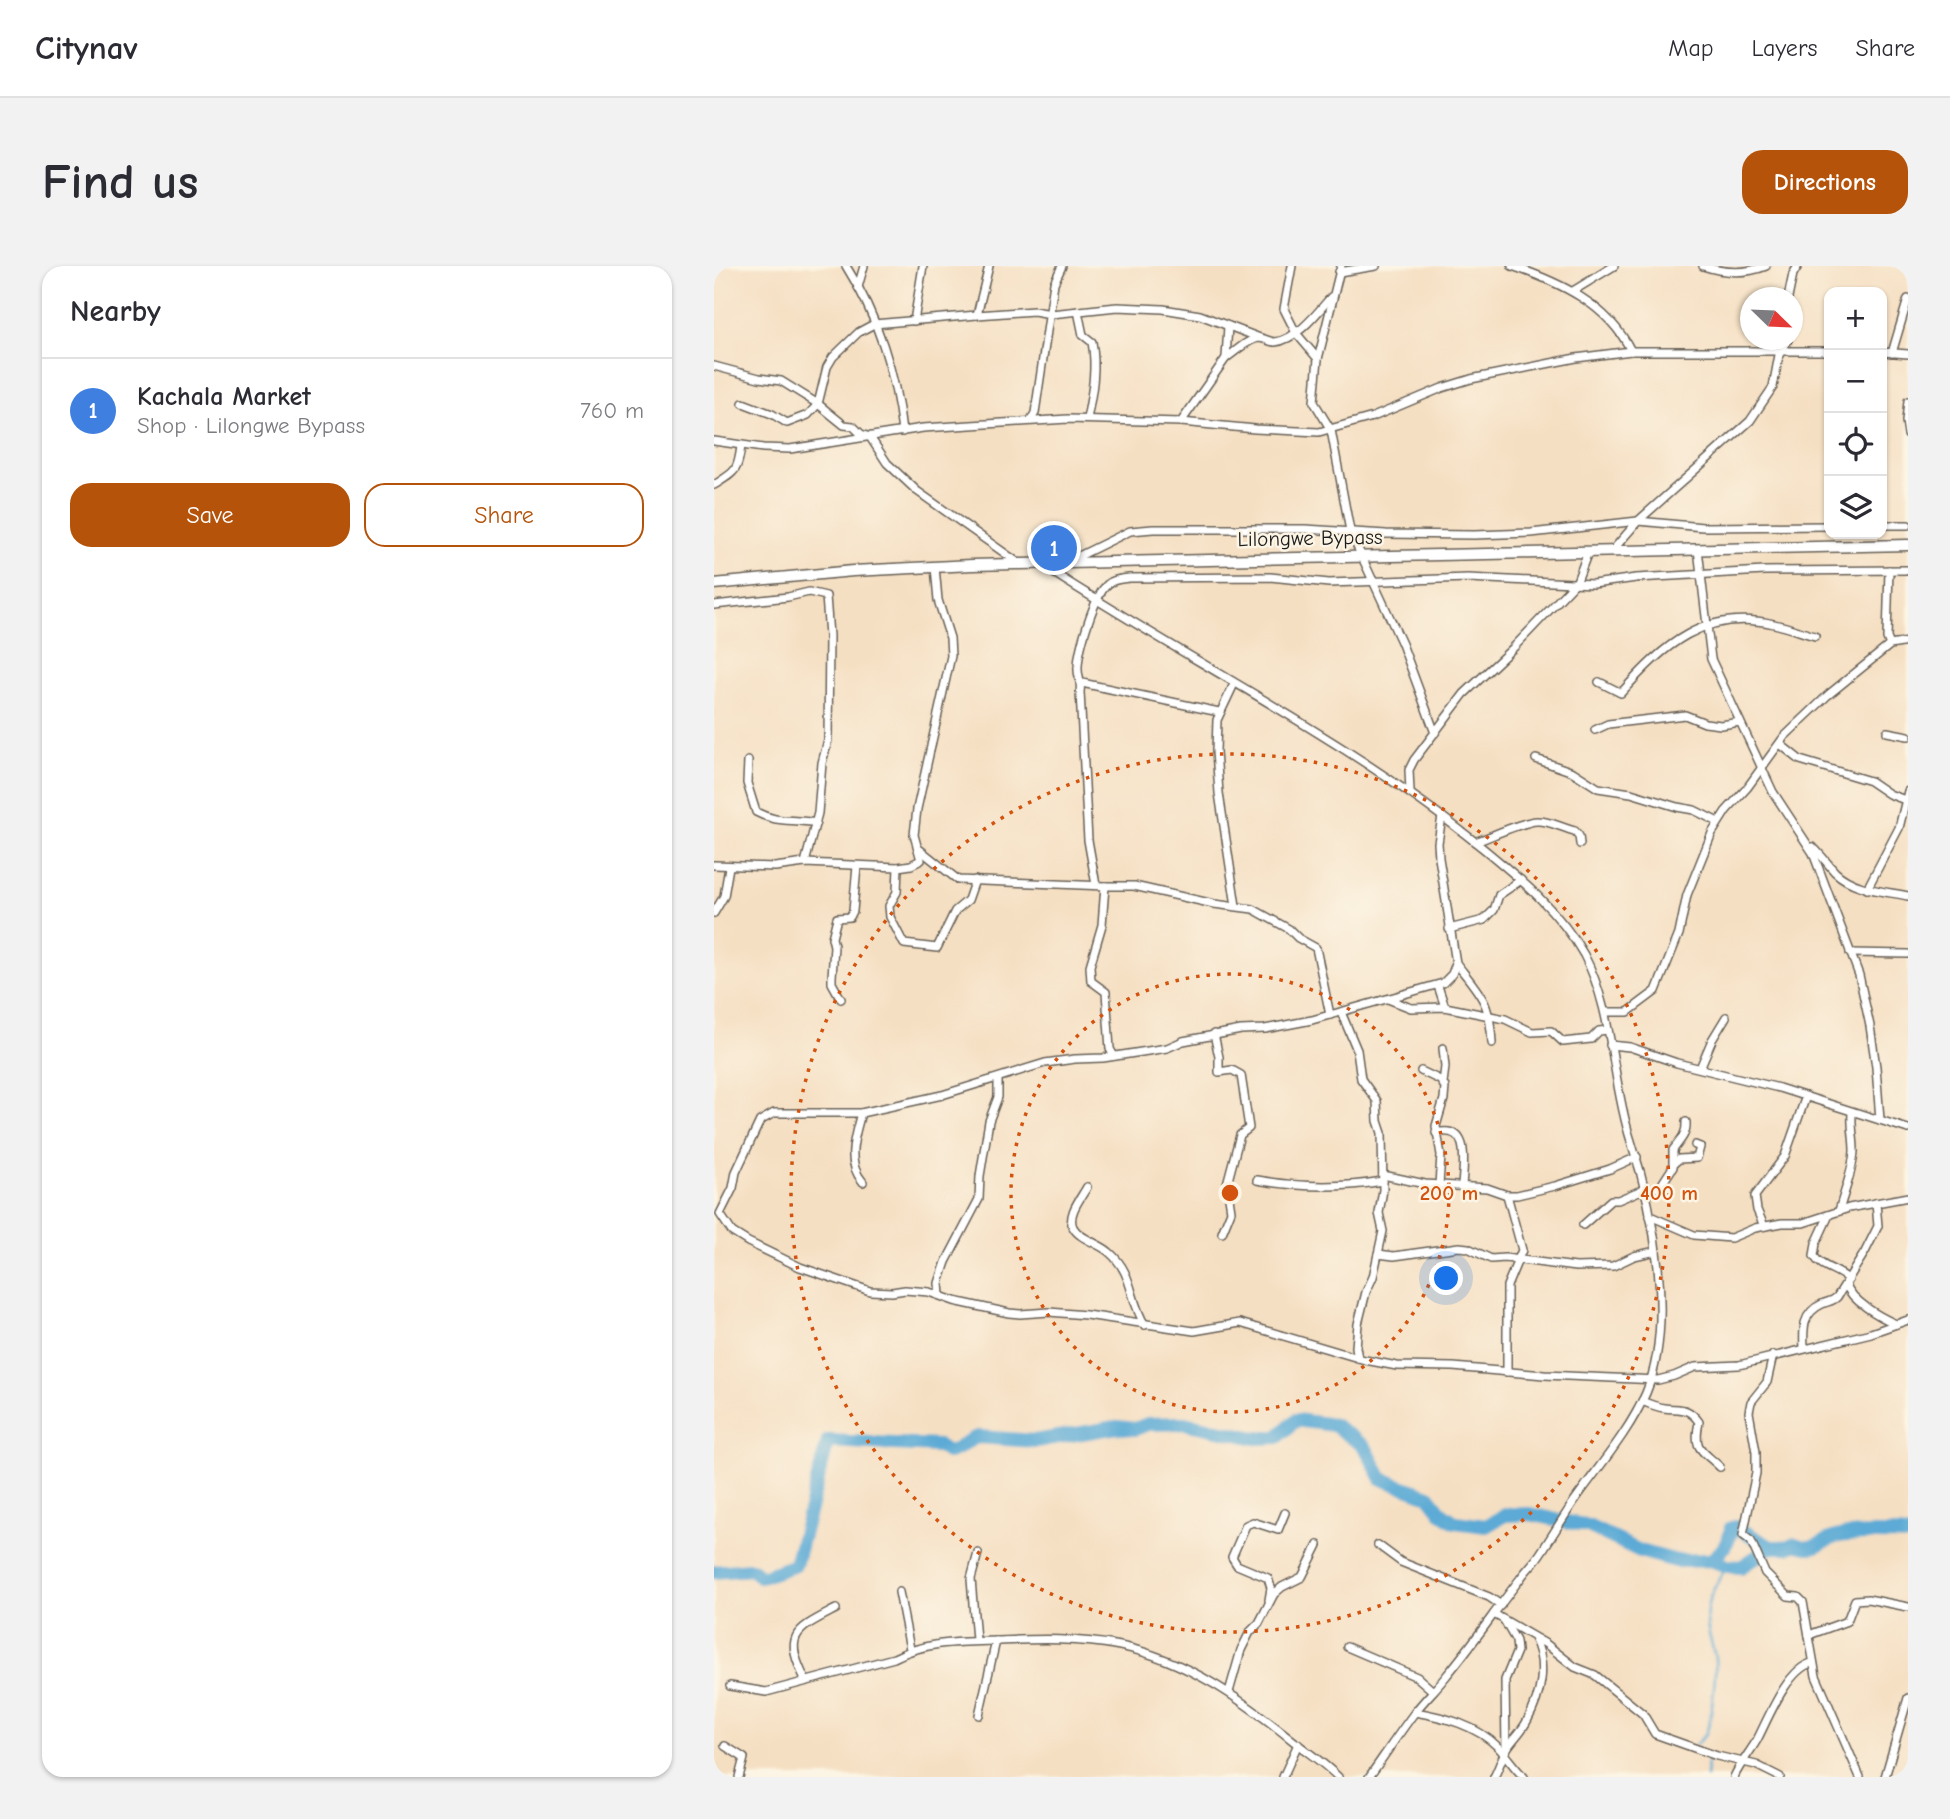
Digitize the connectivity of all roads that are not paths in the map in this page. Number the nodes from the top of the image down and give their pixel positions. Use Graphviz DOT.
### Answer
graph roads {
  1 [pos="846,266"];
  2 [pos="864,266"];
  3 [pos="923,266"];
  4 [pos="989,266"];
  5 [pos="1062,266"];
  6 [pos="1292,266"];
  7 [pos="1376,266"];
  8 [pos="1512,266"];
  9 [pos="1614,266"];
  10 [pos="1703,266"];
  11 [pos="1766,266"];
  12 [pos="1798,266"];
  13 [pos="1340,269"];
  14 [pos="1530,269"];
  15 [pos="858,287"];
  16 [pos="1790,287"];
  17 [pos="1573,291"];
  18 [pos="1334,294"];
  19 [pos="1908,299"];
  20 [pos="1078,311"];
  21 [pos="1051,314"];
  22 [pos="977,315"];
  23 [pos="914,321"];
  24 [pos="874,324"];
  25 [pos="1228,326"];
  26 [pos="1296,333"];
  27 [pos="1260,338"];
  28 [pos="1631,351"];
  29 [pos="1782,351"];
  30 [pos="1824,351"];
  31 [pos="1887,352"];
  32 [pos="1892,353"];
  33 [pos="1908,354"];
  34 [pos="1226,358"];
  35 [pos="1318,359"];
  36 [pos="714,366"];
  37 [pos="1908,401"];
  38 [pos="743,403"];
  39 [pos="818,404"];
  40 [pos="1087,419"];
  41 [pos="1031,420"];
  42 [pos="1181,422"];
  43 [pos="1331,430"];
  44 [pos="902,432"];
  45 [pos="1908,435"];
  46 [pos="870,437"];
  47 [pos="714,441"];
  48 [pos="741,446"];
  49 [pos="714,485"];
  50 [pos="1908,514"];
  51 [pos="1638,521"];
  52 [pos="1887,525"];
  53 [pos="1908,525"];
  54 [pos="1824,526"];
  55 [pos="1350,531"];
  56 [pos="1908,545"];
  57 [pos="1698,549"];
  58 [pos="1612,551"];
  59 [pos="1588,552"];
  60 [pos="1360,556"];
  61 [pos="1067,562"];
  62 [pos="1038,563"];
  63 [pos="1021,564"];
  64 [pos="934,567"];
  65 [pos="1889,570"];
  66 [pos="1908,570"];
  67 [pos="1700,575"];
  68 [pos="1372,581"];
  69 [pos="1577,581"];
  70 [pos="714,584"];
  71 [pos="1097,601"];
  72 [pos="714,605"];
  73 [pos="1706,624"];
  74 [pos="1815,636"];
  75 [pos="1908,642"];
  76 [pos="1890,645"];
  77 [pos="1599,682"];
  78 [pos="1082,683"];
  79 [pos="1234,684"];
  80 [pos="1219,712"];
  81 [pos="1740,722"];
  82 [pos="1594,730"];
  83 [pos="1887,732"];
  84 [pos="1435,733"];
  85 [pos="1908,736"];
  86 [pos="1780,744"];
  87 [pos="1536,759"];
  88 [pos="748,761"];
  89 [pos="1761,769"];
  90 [pos="1908,790"];
  91 [pos="1410,792"];
  92 [pos="1906,800"];
  93 [pos="1443,816"];
  94 [pos="1718,822"];
  95 [pos="816,823"];
  96 [pos="1899,828"];
  97 [pos="1908,830"];
  98 [pos="1804,839"];
  99 [pos="1475,842"];
  100 [pos="1580,844"];
  101 [pos="919,849"];
  102 [pos="805,863"];
  103 [pos="714,865"];
  104 [pos="857,866"];
  105 [pos="729,867"];
  106 [pos="898,867"];
  107 [pos="975,880"];
  108 [pos="1521,880"];
  109 [pos="1096,885"];
  110 [pos="1105,886"];
  111 [pos="1867,889"];
  112 [pos="1908,896"];
  113 [pos="1236,906"];
  114 [pos="714,913"];
  115 [pos="1449,929"];
  116 [pos="1850,953"];
  117 [pos="1908,954"];
  118 [pos="1456,963"];
  119 [pos="1438,985"];
  120 [pos="841,999"];
  121 [pos="1388,999"];
  122 [pos="1445,1007"];
  123 [pos="1341,1012"];
  124 [pos="1605,1012"];
  125 [pos="1330,1015"];
  126 [pos="1489,1016"];
  127 [pos="1726,1017"];
  128 [pos="1608,1030"];
  129 [pos="1214,1034"];
  130 [pos="1492,1043"];
  131 [pos="1610,1045"];
  132 [pos="1443,1048"];
  133 [pos="1114,1056"];
  134 [pos="1700,1068"];
  135 [pos="1421,1071"];
  136 [pos="998,1079"];
  137 [pos="1443,1083"];
  138 [pos="1806,1096"];
  139 [pos="1852,1112"];
  140 [pos="861,1113"];
  141 [pos="1880,1121"];
  142 [pos="1686,1122"];
  143 [pos="1908,1129"];
  144 [pos="1436,1133"];
  145 [pos="1695,1145"];
  146 [pos="1637,1157"];
  147 [pos="1674,1163"];
  148 [pos="1383,1178"];
  149 [pos="1257,1180"];
  150 [pos="863,1182"];
  151 [pos="1439,1185"];
  152 [pos="1087,1187"];
  153 [pos="1462,1187"];
  154 [pos="1644,1189"];
  155 [pos="1507,1195"];
  156 [pos="1908,1197"];
  157 [pos="1876,1203"];
  158 [pos="1839,1211"];
  159 [pos="717,1213"];
  160 [pos="1829,1215"];
  161 [pos="1650,1216"];
  162 [pos="1583,1225"];
  163 [pos="1764,1226"];
  164 [pos="1222,1233"];
  165 [pos="1656,1251"];
  166 [pos="1378,1254"];
  167 [pos="1518,1260"];
  168 [pos="1847,1282"];
  169 [pos="940,1295"];
  170 [pos="1908,1320"];
  171 [pos="1896,1324"];
  172 [pos="1145,1325"];
  173 [pos="1804,1348"];
  174 [pos="1773,1355"];
  175 [pos="1358,1358"];
  176 [pos="1507,1372"];
  177 [pos="1650,1380"];
  178 [pos="1642,1401"];
  179 [pos="1720,1467"];
  180 [pos="1285,1513"];
  181 [pos="1318,1545"];
  182 [pos="1378,1545"];
  183 [pos="978,1553"];
  184 [pos="899,1592"];
  185 [pos="1269,1601"];
  186 [pos="1501,1605"];
  187 [pos="1908,1607"];
  188 [pos="836,1609"];
  189 [pos="1494,1614"];
  190 [pos="1503,1619"];
  191 [pos="1809,1635"];
  192 [pos="1534,1637"];
  193 [pos="976,1640"];
  194 [pos="996,1641"];
  195 [pos="1347,1647"];
  196 [pos="910,1649"];
  197 [pos="1812,1663"];
  198 [pos="806,1681"];
  199 [pos="730,1686"];
  200 [pos="1229,1692"];
  201 [pos="1433,1692"];
  202 [pos="1908,1698"];
  203 [pos="1415,1712"];
  204 [pos="979,1715"];
  205 [pos="1298,1745"];
  206 [pos="725,1746"];
  207 [pos="1505,1753"];
  208 [pos="1743,1762"];
  209 [pos="739,1777"];
  210 [pos="1283,1777"];
  211 [pos="1338,1777"];
  212 [pos="1369,1777"];
  213 [pos="1494,1777"];
  214 [pos="1524,1777"];
  215 [pos="1734,1777"];
  216 [pos="1780,1777"];
  217 [pos="1860,1777"];
  218 [pos="1885,1777"];
  1 -- 15 [label="street"];
  2 -- 15 [label="street"];
  3 -- 23 [label="street"];
  4 -- 22 [label="street"];
  5 -- 21 [label="street"];
  6 -- 26 [label="street"];
  7 -- 13 [label="street"];
  8 -- 14 [label="street"];
  9 -- 17 [label="street"];
  10 -- 11 [label="street"];
  12 -- 16 [label="street"];
  13 -- 18 [label="street"];
  14 -- 17 [label="street"];
  15 -- 24 [label="street"];
  17 -- 28 [label="street"];
  18 -- 26 [label="street"];
  18 -- 35 [label="street"];
  19 -- 32 [label="street"];
  20 -- 21 [label="street"];
  20 -- 25 [label="street"];
  20 -- 40 [label="street"];
  21 -- 22 [label="street"];
  21 -- 41 [label="street"];
  22 -- 23 [label="street"];
  23 -- 24 [label="street"];
  24 -- 39 [label="street"];
  24 -- 44 [label="street"];
  25 -- 27 [label="street"];
  25 -- 34 [label="street"];
  26 -- 27 [label="street"];
  26 -- 35 [label="street"];
  27 -- 34 [label="street"];
  28 -- 29 [label="street"];
  28 -- 43 [label="street"];
  29 -- 30 [label="street"];
  29 -- 51 [label="street"];
  31 -- 32 [label="street"];
  32 -- 33 [label="street"];
  34 -- 42 [label="street"];
  35 -- 43 [label="street"];
  36 -- 39 [label="street"];
  37 -- 45 [label="street"];
  38 -- 39 [label="street"];
  39 -- 46 [label="street"];
  40 -- 41 [label="street"];
  40 -- 42 [label="street"];
  41 -- 44 [label="street"];
  42 -- 43 [label="street"];
  43 -- 55 [label="street"];
  44 -- 46 [label="street"];
  46 -- 48 [label="street"];
  46 -- 63 [label="street"];
  47 -- 48 [label="street"];
  48 -- 49 [label="street"];
  50 -- 53 [label="street"];
  51 -- 54 [label="street"];
  51 -- 55 [label="street"];
  51 -- 58 [label="street"];
  52 -- 53 [label="street"];
  55 -- 60 [label="street"];
  55 -- 61 [label="street"];
  56 -- 57 [label="main road, Lilongwe Bypass"];
  57 -- 58 [label="main road, Lilongwe Bypass"];
  57 -- 67 [label="street"];
  58 -- 59 [label="main road, Lilongwe Bypass"];
  59 -- 60 [label="main road, Lilongwe Bypass"];
  59 -- 69 [label="street"];
  60 -- 61 [label="main road, Lilongwe Bypass"];
  60 -- 68 [label="street"];
  61 -- 62 [label="main road, Lilongwe Bypass"];
  62 -- 63 [label="main road, Lilongwe Bypass"];
  62 -- 71 [label="street"];
  63 -- 64 [label="main road, Lilongwe Bypass"];
  64 -- 70 [label="main road, Lilongwe Bypass"];
  64 -- 101 [label="street"];
  65 -- 66 [label="street"];
  65 -- 67 [label="street"];
  65 -- 76 [label="street"];
  67 -- 69 [label="street"];
  67 -- 73 [label="street"];
  68 -- 69 [label="street"];
  68 -- 71 [label="street"];
  68 -- 84 [label="street"];
  69 -- 84 [label="street"];
  71 -- 78 [label="street"];
  71 -- 79 [label="street"];
  72 -- 95 [label="street"];
  73 -- 74 [label="street"];
  73 -- 77 [label="street"];
  73 -- 81 [label="street"];
  75 -- 76 [label="street"];
  76 -- 86 [label="street"];
  78 -- 80 [label="street"];
  78 -- 109 [label="street"];
  79 -- 80 [label="street"];
  79 -- 91 [label="street"];
  80 -- 113 [label="street"];
  81 -- 82 [label="street"];
  81 -- 89 [label="street"];
  83 -- 85 [label="street"];
  84 -- 91 [label="street"];
  86 -- 89 [label="street"];
  86 -- 92 [label="street"];
  87 -- 94 [label="street"];
  88 -- 95 [label="street"];
  89 -- 94 [label="street"];
  89 -- 98 [label="street"];
  90 -- 92 [label="street"];
  91 -- 93 [label="street"];
  92 -- 96 [label="street"];
  93 -- 99 [label="street"];
  93 -- 115 [label="street"];
  94 -- 124 [label="street"];
  95 -- 102 [label="street"];
  96 -- 97 [label="street"];
  96 -- 111 [label="street"];
  98 -- 111 [label="street"];
  98 -- 116 [label="street"];
  99 -- 100 [label="street"];
  99 -- 108 [label="street"];
  101 -- 106 [label="street"];
  101 -- 107 [label="street"];
  102 -- 104 [label="street"];
  102 -- 105 [label="street"];
  103 -- 105 [label="street"];
  104 -- 106 [label="street"];
  104 -- 120 [label="street"];
  105 -- 114 [label="street"];
  106 -- 107 [label="street"];
  107 -- 109 [label="street"];
  108 -- 115 [label="street"];
  108 -- 124 [label="street"];
  109 -- 110 [label="street"];
  110 -- 113 [label="street"];
  110 -- 133 [label="street"];
  111 -- 112 [label="street"];
  113 -- 125 [label="street"];
  115 -- 118 [label="street"];
  116 -- 117 [label="street"];
  116 -- 141 [label="street"];
  118 -- 119 [label="street"];
  118 -- 126 [label="street"];
  119 -- 121 [label="street"];
  119 -- 122 [label="street"];
  121 -- 122 [label="street"];
  121 -- 123 [label="street"];
  122 -- 126 [label="street"];
  123 -- 125 [label="street"];
  123 -- 148 [label="street"];
  124 -- 128 [label="street"];
  125 -- 129 [label="street"];
  126 -- 128 [label="street"];
  126 -- 130 [label="street"];
  127 -- 134 [label="street"];
  128 -- 131 [label="street"];
  129 -- 133 [label="street"];
  129 -- 164 [label="street"];
  131 -- 134 [label="street"];
  131 -- 146 [label="street"];
  132 -- 137 [label="street"];
  133 -- 136 [label="street"];
  134 -- 138 [label="street"];
  135 -- 137 [label="street"];
  136 -- 140 [label="street"];
  136 -- 169 [label="street"];
  137 -- 144 [label="street"];
  138 -- 139 [label="street"];
  138 -- 163 [label="street"];
  139 -- 141 [label="street"];
  139 -- 158 [label="street"];
  140 -- 150 [label="street"];
  140 -- 159 [label="street"];
  141 -- 143 [label="street"];
  142 -- 147 [label="street"];
  144 -- 151 [label="street"];
  144 -- 153 [label="street"];
  145 -- 147 [label="street"];
  146 -- 154 [label="street"];
  146 -- 155 [label="street"];
  147 -- 154 [label="street"];
  148 -- 149 [label="street"];
  148 -- 151 [label="street"];
  148 -- 166 [label="street"];
  151 -- 153 [label="street"];
  152 -- 172 [label="street"];
  153 -- 155 [label="street"];
  154 -- 161 [label="street"];
  154 -- 162 [label="street"];
  155 -- 167 [label="street"];
  156 -- 157 [label="street"];
  157 -- 158 [label="street"];
  157 -- 168 [label="street"];
  158 -- 160 [label="street"];
  159 -- 169 [label="street"];
  160 -- 163 [label="street"];
  160 -- 168 [label="street"];
  161 -- 163 [label="street"];
  161 -- 165 [label="street"];
  165 -- 167 [label="street"];
  165 -- 177 [label="street"];
  166 -- 167 [label="street"];
  166 -- 175 [label="street"];
  167 -- 176 [label="street"];
  168 -- 171 [label="street"];
  168 -- 173 [label="street"];
  169 -- 172 [label="street"];
  170 -- 171 [label="street"];
  171 -- 173 [label="street"];
  172 -- 175 [label="street"];
  173 -- 174 [label="street"];
  174 -- 177 [label="street"];
  174 -- 191 [label="street"];
  175 -- 176 [label="street"];
  176 -- 177 [label="street"];
  177 -- 178 [label="street"];
  178 -- 179 [label="street"];
  178 -- 186 [label="street"];
  180 -- 185 [label="street"];
  181 -- 185 [label="street"];
  182 -- 186 [label="street"];
  183 -- 193 [label="street"];
  184 -- 196 [label="street"];
  185 -- 200 [label="street"];
  186 -- 189 [label="street"];
  187 -- 191 [label="street"];
  188 -- 198 [label="street"];
  189 -- 190 [label="street"];
  189 -- 201 [label="street"];
  190 -- 192 [label="street"];
  190 -- 207 [label="street"];
  191 -- 197 [label="street"];
  192 -- 207 [label="street"];
  192 -- 208 [label="street"];
  193 -- 194 [label="street"];
  193 -- 196 [label="street"];
  194 -- 200 [label="street"];
  194 -- 204 [label="street"];
  195 -- 201 [label="street"];
  196 -- 198 [label="street"];
  197 -- 208 [label="street"];
  197 -- 217 [label="street"];
  198 -- 199 [label="street"];
  200 -- 205 [label="street"];
  201 -- 203 [label="street"];
  202 -- 218 [label="street"];
  203 -- 207 [label="street"];
  203 -- 212 [label="street"];
  205 -- 210 [label="street"];
  205 -- 211 [label="street"];
  206 -- 209 [label="street"];
  207 -- 213 [label="street"];
  207 -- 214 [label="street"];
  208 -- 215 [label="street"];
  208 -- 216 [label="street"];
}
